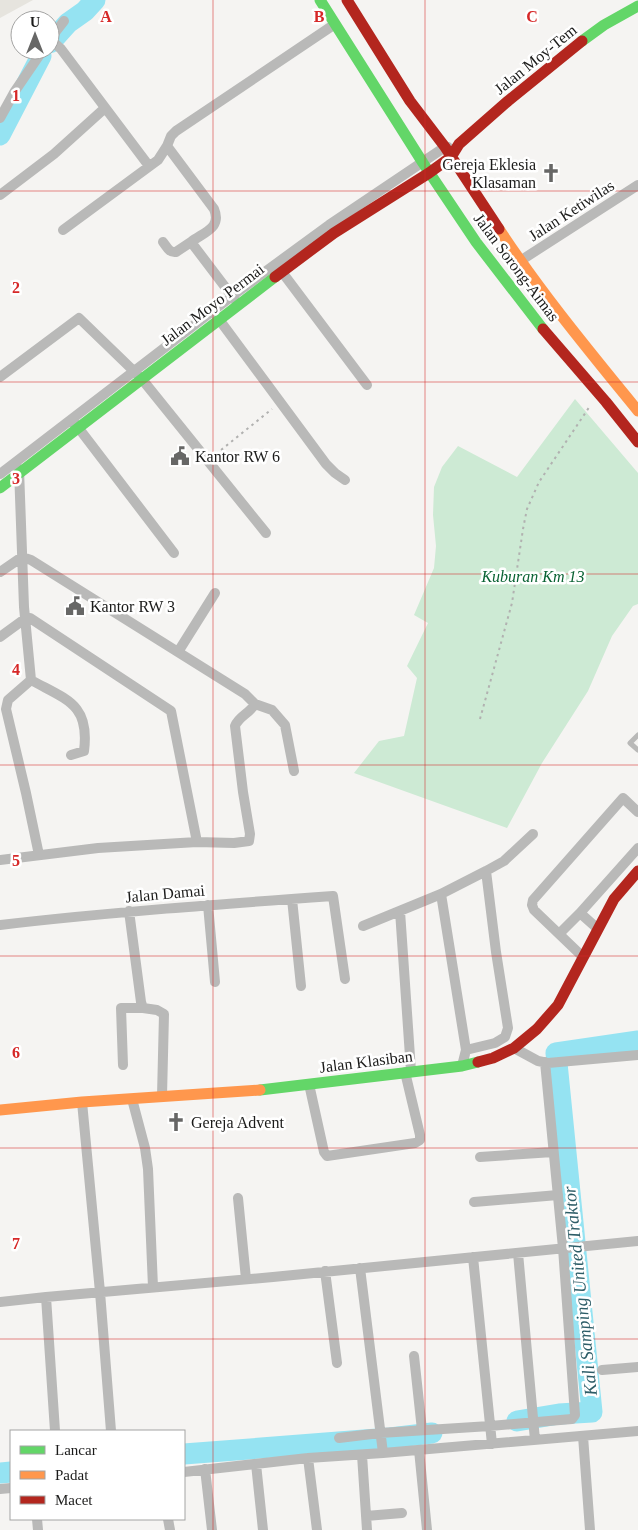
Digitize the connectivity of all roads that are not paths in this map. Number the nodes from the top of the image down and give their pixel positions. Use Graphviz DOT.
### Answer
graph roads {
  1 [pos="320,0"];
  2 [pos="347,0"];
  3 [pos="638,6"];
  4 [pos="64,21"];
  5 [pos="336,24"];
  6 [pos="60,28"];
  7 [pos="60,50"];
  8 [pos="35,60"];
  9 [pos="105,108"];
  10 [pos="0,118"];
  11 [pos="167,146"];
  12 [pos="448,152"];
  13 [pos="149,166"];
  14 [pos="426,168"];
  15 [pos="638,185"];
  16 [pos="0,195"];
  17 [pos="63,230"];
  18 [pos="487,235"];
  19 [pos="163,242"];
  20 [pos="191,242"];
  21 [pos="520,261"];
  22 [pos="282,272"];
  23 [pos="235,300"];
  24 [pos="216,315"];
  25 [pos="600,366"];
  26 [pos="138,375"];
  27 [pos="0,377"];
  28 [pos="583,378"];
  29 [pos="367,385"];
  30 [pos="638,411"];
  31 [pos="75,423"];
  32 [pos="638,442"];
  33 [pos="19,460"];
  34 [pos="0,474"];
  35 [pos="19,474"];
  36 [pos="345,480"];
  37 [pos="0,488"];
  38 [pos="266,533"];
  39 [pos="174,552"];
  40 [pos="22,557"];
  41 [pos="0,572"];
  42 [pos="215,593"];
  43 [pos="26,618"];
  44 [pos="0,637"];
  45 [pos="178,652"];
  46 [pos="31,680"];
  47 [pos="256,704"];
  48 [pos="638,734"];
  49 [pos="638,750"];
  50 [pos="72,756"];
  51 [pos="294,771"];
  52 [pos="638,812"];
  53 [pos="533,834"];
  54 [pos="197,842"];
  55 [pos="638,848"];
  56 [pos="39,856"];
  57 [pos="0,860"];
  58 [pos="486,871"];
  59 [pos="638,871"];
  60 [pos="441,894"];
  61 [pos="292,899"];
  62 [pos="208,905"];
  63 [pos="400,910"];
  64 [pos="129,912"];
  65 [pos="580,913"];
  66 [pos="0,925"];
  67 [pos="364,926"];
  68 [pos="598,929"];
  69 [pos="560,934"];
  70 [pos="583,957"];
  71 [pos="346,979"];
  72 [pos="215,982"];
  73 [pos="302,986"];
  74 [pos="143,1008"];
  75 [pos="514,1048"];
  76 [pos="466,1050"];
  77 [pos="638,1055"];
  78 [pos="547,1062"];
  79 [pos="123,1065"];
  80 [pos="462,1066"];
  81 [pos="408,1072"];
  82 [pos="309,1084"];
  83 [pos="162,1096"];
  84 [pos="132,1098"];
  85 [pos="82,1102"];
  86 [pos="0,1110"];
  87 [pos="554,1152"];
  88 [pos="480,1157"];
  89 [pos="558,1195"];
  90 [pos="238,1198"];
  91 [pos="474,1202"];
  92 [pos="638,1241"];
  93 [pos="570,1247"];
  94 [pos="518,1253"];
  95 [pos="473,1257"];
  96 [pos="360,1268"];
  97 [pos="325,1271"];
  98 [pos="246,1279"];
  99 [pos="153,1287"];
  100 [pos="100,1292"];
  101 [pos="46,1297"];
  102 [pos="0,1302"];
  103 [pos="414,1356"];
  104 [pos="337,1364"];
  105 [pos="638,1367"];
  106 [pos="602,1370"];
  107 [pos="55,1430"];
  108 [pos="111,1430"];
  109 [pos="422,1430"];
  110 [pos="534,1431"];
  111 [pos="638,1431"];
  112 [pos="491,1434"];
  113 [pos="381,1435"];
  114 [pos="583,1436"];
  115 [pos="339,1438"];
  116 [pos="383,1450"];
  117 [pos="419,1450"];
  118 [pos="362,1455"];
  119 [pos="308,1458"];
  120 [pos="256,1464"];
  121 [pos="206,1469"];
  122 [pos="185,1472"];
  123 [pos="402,1513"];
  124 [pos="366,1516"];
  125 [pos="212,1530"];
  126 [pos="263,1530"];
  127 [pos="317,1530"];
  128 [pos="367,1530"];
  129 [pos="427,1530"];
  130 [pos="590,1530"];
  1 -- 5 [label="main road, Jalan Sorong-Aimas"];
  2 -- 12 [label="main road, Jalan Sorong-Aimas"];
  3 -- 12 [label="main road, Jalan Moy-Tem"];
  4 -- 6 [label="street"];
  5 -- 11 [label="street"];
  5 -- 14 [label="main road, Jalan Sorong-Aimas"];
  7 -- 9 [label="street"];
  8 -- 10 [label="street"];
  9 -- 13 [label="street"];
  9 -- 16 [label="street"];
  11 -- 13 [label="street"];
  11 -- 20 [label="street"];
  12 -- 14 [label="main road, Jalan Moyo Permai"];
  12 -- 18 [label="main road, Jalan Sorong-Aimas"];
  13 -- 17 [label="street"];
  14 -- 18 [label="main road, Jalan Sorong-Aimas"];
  14 -- 22 [label="main road, Jalan Moyo Permai"];
  14 -- 23 [label="street, Jalan Moyo Permai"];
  15 -- 21 [label="street, Jalan Ketiwilas"];
  18 -- 21 [label="main road, Jalan Sorong-Aimas"];
  18 -- 28 [label="main road, Jalan Sorong-Aimas"];
  19 -- 20 [label="street"];
  20 -- 23 [label="street"];
  21 -- 25 [label="main road, Jalan Sorong-Aimas"];
  22 -- 23 [label="main road, Jalan Moyo Permai"];
  22 -- 29 [label="street"];
  23 -- 24 [label="main road, Jalan Moyo Permai"];
  24 -- 26 [label="main road, Jalan Moyo Permai"];
  24 -- 36 [label="street"];
  25 -- 28 [label="main road"];
  25 -- 30 [label="main road, Jalan Sorong-Aimas"];
  26 -- 27 [label="street"];
  26 -- 31 [label="main road, Jalan Moyo Permai"];
  26 -- 38 [label="street"];
  28 -- 32 [label="main road, Jalan Sorong-Aimas"];
  31 -- 33 [label="street, Jalan Moyo Permai"];
  31 -- 35 [label="main road, Jalan Moyo Permai"];
  31 -- 39 [label="street"];
  33 -- 34 [label="street, Jalan Moyo Permai"];
  33 -- 35 [label="street"];
  35 -- 37 [label="main road, Jalan Moyo Permai"];
  35 -- 40 [label="street"];
  40 -- 41 [label="street"];
  40 -- 43 [label="street"];
  40 -- 45 [label="street"];
  42 -- 45 [label="street"];
  43 -- 44 [label="street"];
  43 -- 46 [label="street"];
  43 -- 54 [label="street"];
  45 -- 47 [label="street"];
  46 -- 50 [label="street"];
  46 -- 56 [label="street"];
  47 -- 51 [label="street"];
  47 -- 54 [label="street"];
  48 -- 49 [label="lane"];
  52 -- 69 [label="street"];
  53 -- 58 [label="street"];
  54 -- 56 [label="street"];
  55 -- 65 [label="street"];
  56 -- 57 [label="street"];
  58 -- 60 [label="street"];
  58 -- 76 [label="street"];
  59 -- 68 [label="main road, Jalan Klasiban"];
  60 -- 63 [label="street"];
  60 -- 76 [label="street"];
  61 -- 62 [label="street, Jalan Damai"];
  61 -- 71 [label="street, Jalan Damai"];
  61 -- 73 [label="street"];
  62 -- 64 [label="street, Jalan Damai"];
  62 -- 72 [label="street"];
  63 -- 67 [label="street"];
  63 -- 81 [label="street"];
  64 -- 66 [label="street, Jalan Damai"];
  64 -- 74 [label="street"];
  65 -- 68 [label="street"];
  65 -- 69 [label="street"];
  68 -- 70 [label="main road, Jalan Klasiban"];
  69 -- 70 [label="street"];
  70 -- 75 [label="main road, Jalan Klasiban"];
  74 -- 79 [label="street"];
  74 -- 83 [label="street"];
  75 -- 78 [label="street"];
  75 -- 80 [label="main road, Jalan Klasiban"];
  76 -- 80 [label="street"];
  77 -- 78 [label="street"];
  78 -- 87 [label="street"];
  80 -- 81 [label="main road, Jalan Klasiban"];
  81 -- 82 [label="main road, Jalan Klasiban"];
  81 -- 82 [label="street"];
  82 -- 83 [label="main road, Jalan Klasiban"];
  83 -- 84 [label="main road, Jalan Klasiban"];
  84 -- 85 [label="main road, Jalan Klasiban"];
  84 -- 99 [label="street"];
  85 -- 86 [label="main road, Jalan Klasiban"];
  85 -- 100 [label="street"];
  87 -- 88 [label="street"];
  87 -- 89 [label="street"];
  89 -- 91 [label="street"];
  89 -- 93 [label="street"];
  90 -- 98 [label="street"];
  92 -- 93 [label="street"];
  93 -- 94 [label="street"];
  93 -- 110 [label="street"];
  94 -- 95 [label="street"];
  94 -- 110 [label="street"];
  95 -- 96 [label="street"];
  95 -- 112 [label="street"];
  96 -- 97 [label="street"];
  96 -- 113 [label="street"];
  97 -- 98 [label="street"];
  97 -- 104 [label="street"];
  98 -- 99 [label="street"];
  99 -- 100 [label="street"];
  100 -- 101 [label="street"];
  100 -- 108 [label="street"];
  101 -- 102 [label="street"];
  101 -- 107 [label="street"];
  103 -- 109 [label="street"];
  105 -- 106 [label="street"];
  109 -- 112 [label="street"];
  109 -- 113 [label="street"];
  110 -- 112 [label="street"];
  110 -- 112 [label="street"];
  110 -- 114 [label="street"];
  111 -- 114 [label="street"];
  112 -- 117 [label="street"];
  113 -- 115 [label="street"];
  113 -- 116 [label="street"];
  114 -- 130 [label="street"];
  116 -- 117 [label="street"];
  116 -- 118 [label="street"];
  117 -- 129 [label="street"];
  118 -- 119 [label="street"];
  118 -- 124 [label="street"];
  119 -- 120 [label="street"];
  119 -- 127 [label="street"];
  120 -- 121 [label="street"];
  120 -- 126 [label="street"];
  121 -- 122 [label="street"];
  121 -- 125 [label="street"];
  123 -- 124 [label="street"];
  124 -- 128 [label="street"];
}
